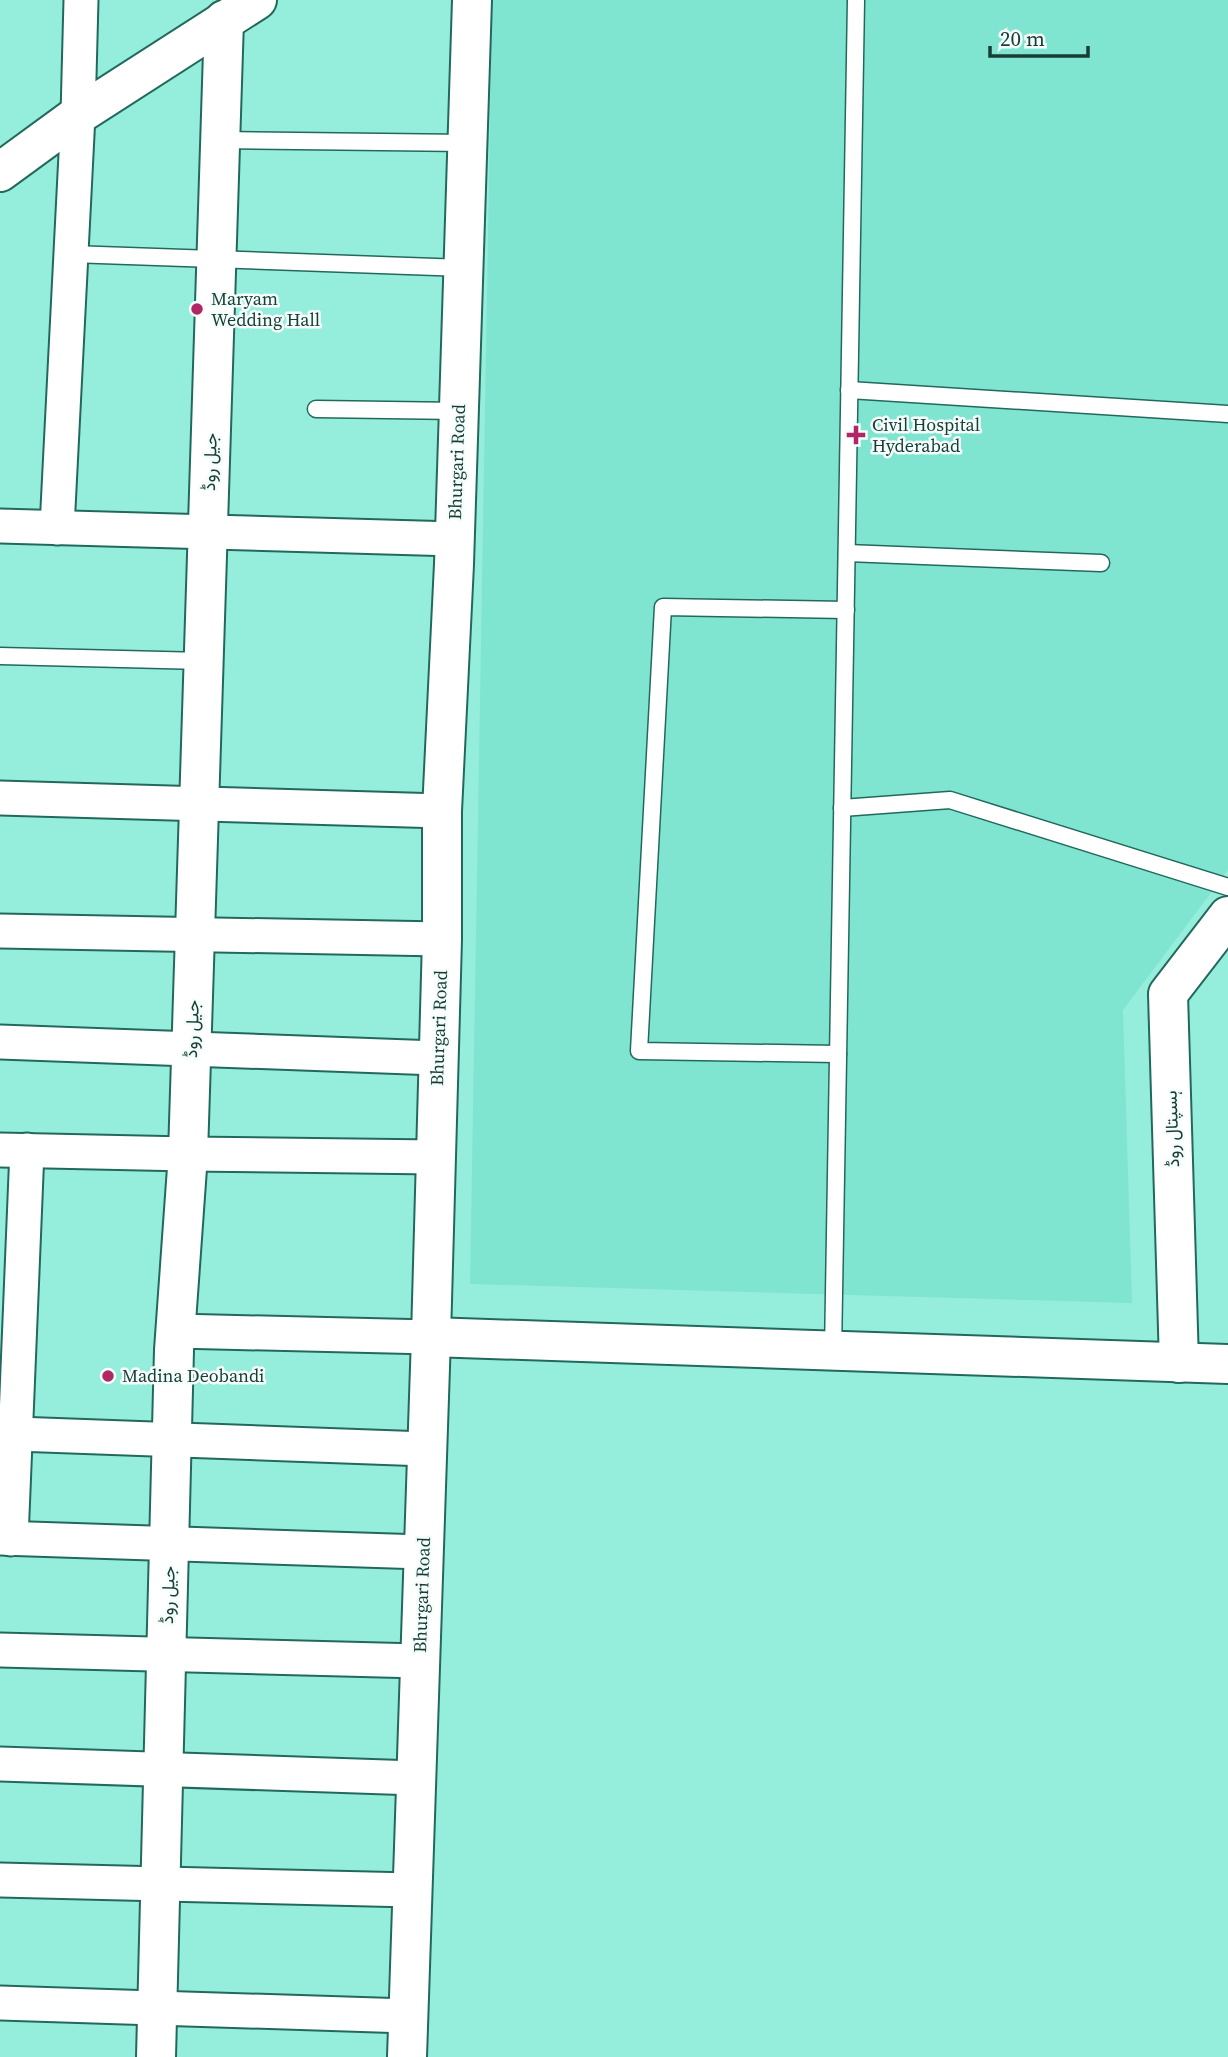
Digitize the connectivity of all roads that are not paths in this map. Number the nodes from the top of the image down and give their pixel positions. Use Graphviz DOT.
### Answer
graph roads {
  1 [pos="81,0"];
  2 [pos="257,0"];
  3 [pos="472,0"];
  4 [pos="856,0"];
  5 [pos="224,10"];
  6 [pos="78,115"];
  7 [pos="220,140"];
  8 [pos="467,143"];
  9 [pos="0,172"];
  10 [pos="71,254"];
  11 [pos="216,259"];
  12 [pos="464,268"];
  13 [pos="849,390"];
  14 [pos="316,409"];
  15 [pos="459,411"];
  16 [pos="1228,414"];
  17 [pos="0,526"];
  18 [pos="57,528"];
  19 [pos="208,532"];
  20 [pos="455,539"];
  21 [pos="846,553"];
  22 [pos="1101,563"];
  23 [pos="846,610"];
  24 [pos="0,656"];
  25 [pos="203,661"];
  26 [pos="0,798"];
  27 [pos="198,804"];
  28 [pos="842,808"];
  29 [pos="442,811"];
  30 [pos="1228,887"];
  31 [pos="1228,916"];
  32 [pos="0,931"];
  33 [pos="195,934"];
  34 [pos="442,939"];
  35 [pos="0,1042"];
  36 [pos="192,1049"];
  37 [pos="838,1054"];
  38 [pos="438,1058"];
  39 [pos="14,1150"];
  40 [pos="188,1154"];
  41 [pos="436,1157"];
  42 [pos="176,1331"];
  43 [pos="431,1337"];
  44 [pos="833,1352"];
  45 [pos="1179,1363"];
  46 [pos="1228,1364"];
  47 [pos="16,1434"];
  48 [pos="172,1440"];
  49 [pos="426,1449"];
  50 [pos="6,1539"];
  51 [pos="169,1544"];
  52 [pos="423,1552"];
  53 [pos="0,1650"];
  54 [pos="167,1654"];
  55 [pos="420,1661"];
  56 [pos="0,1764"];
  57 [pos="163,1770"];
  58 [pos="415,1778"];
  59 [pos="0,1880"];
  60 [pos="161,1884"];
  61 [pos="412,1890"];
  62 [pos="0,2003"];
  63 [pos="157,2008"];
  64 [pos="408,2016"];
  65 [pos="156,2057"];
  66 [pos="407,2057"];
  1 -- 6 [label="street"];
  2 -- 5 [label="street"];
  3 -- 8 [label="street, Bhurgari Road"];
  4 -- 13 [label="lane"];
  5 -- 6 [label="street"];
  5 -- 7 [label="street, جیل روڈ"];
  6 -- 9 [label="street"];
  6 -- 10 [label="street"];
  7 -- 8 [label="lane"];
  7 -- 11 [label="street, جیل روڈ"];
  8 -- 12 [label="street, Bhurgari Road"];
  10 -- 11 [label="lane"];
  10 -- 18 [label="street"];
  11 -- 12 [label="lane"];
  11 -- 19 [label="street, جیل روڈ"];
  12 -- 15 [label="street, Bhurgari Road"];
  13 -- 16 [label="lane"];
  13 -- 21 [label="lane"];
  14 -- 15 [label="lane"];
  15 -- 20 [label="street, Bhurgari Road"];
  17 -- 18 [label="street"];
  18 -- 19 [label="street"];
  19 -- 20 [label="street"];
  19 -- 25 [label="street, جیل روڈ"];
  20 -- 29 [label="street, Bhurgari Road"];
  21 -- 22 [label="lane"];
  21 -- 23 [label="lane"];
  23 -- 28 [label="lane"];
  23 -- 37 [label="lane"];
  24 -- 25 [label="lane"];
  25 -- 27 [label="street, جیل روڈ"];
  26 -- 27 [label="street"];
  27 -- 29 [label="street"];
  27 -- 33 [label="street, جیل روڈ"];
  28 -- 30 [label="lane"];
  28 -- 37 [label="lane"];
  29 -- 34 [label="street, Bhurgari Road"];
  31 -- 45 [label="street, ہسپتال روڈ"];
  32 -- 33 [label="street"];
  33 -- 34 [label="street"];
  33 -- 36 [label="street, جیل روڈ"];
  34 -- 38 [label="street, Bhurgari Road"];
  35 -- 36 [label="street"];
  36 -- 38 [label="street"];
  36 -- 40 [label="street, جیل روڈ"];
  37 -- 44 [label="lane"];
  38 -- 41 [label="street, Bhurgari Road"];
  39 -- 40 [label="street"];
  39 -- 47 [label="street"];
  40 -- 41 [label="street"];
  40 -- 42 [label="street, جیل روڈ"];
  41 -- 43 [label="street, Bhurgari Road"];
  42 -- 43 [label="street"];
  42 -- 48 [label="street, جیل روڈ"];
  43 -- 44 [label="street"];
  43 -- 49 [label="street, Bhurgari Road"];
  44 -- 45 [label="street"];
  45 -- 46 [label="street"];
  47 -- 48 [label="street"];
  47 -- 50 [label="street"];
  48 -- 49 [label="street"];
  48 -- 51 [label="street, جیل روڈ"];
  49 -- 52 [label="street, Bhurgari Road"];
  50 -- 51 [label="street"];
  51 -- 52 [label="street"];
  51 -- 54 [label="street, جیل روڈ"];
  52 -- 55 [label="street, Bhurgari Road"];
  53 -- 54 [label="street"];
  54 -- 55 [label="street"];
  54 -- 57 [label="street, جیل روڈ"];
  55 -- 58 [label="street, Bhurgari Road"];
  56 -- 57 [label="street"];
  57 -- 58 [label="street"];
  57 -- 60 [label="street, جیل روڈ"];
  58 -- 61 [label="street, Bhurgari Road"];
  59 -- 60 [label="street"];
  60 -- 61 [label="street"];
  60 -- 63 [label="street, جیل روڈ"];
  61 -- 64 [label="street, Bhurgari Road"];
  62 -- 63 [label="street"];
  63 -- 64 [label="street"];
  63 -- 65 [label="street, جیل روڈ"];
  64 -- 66 [label="street, Bhurgari Road"];
}
